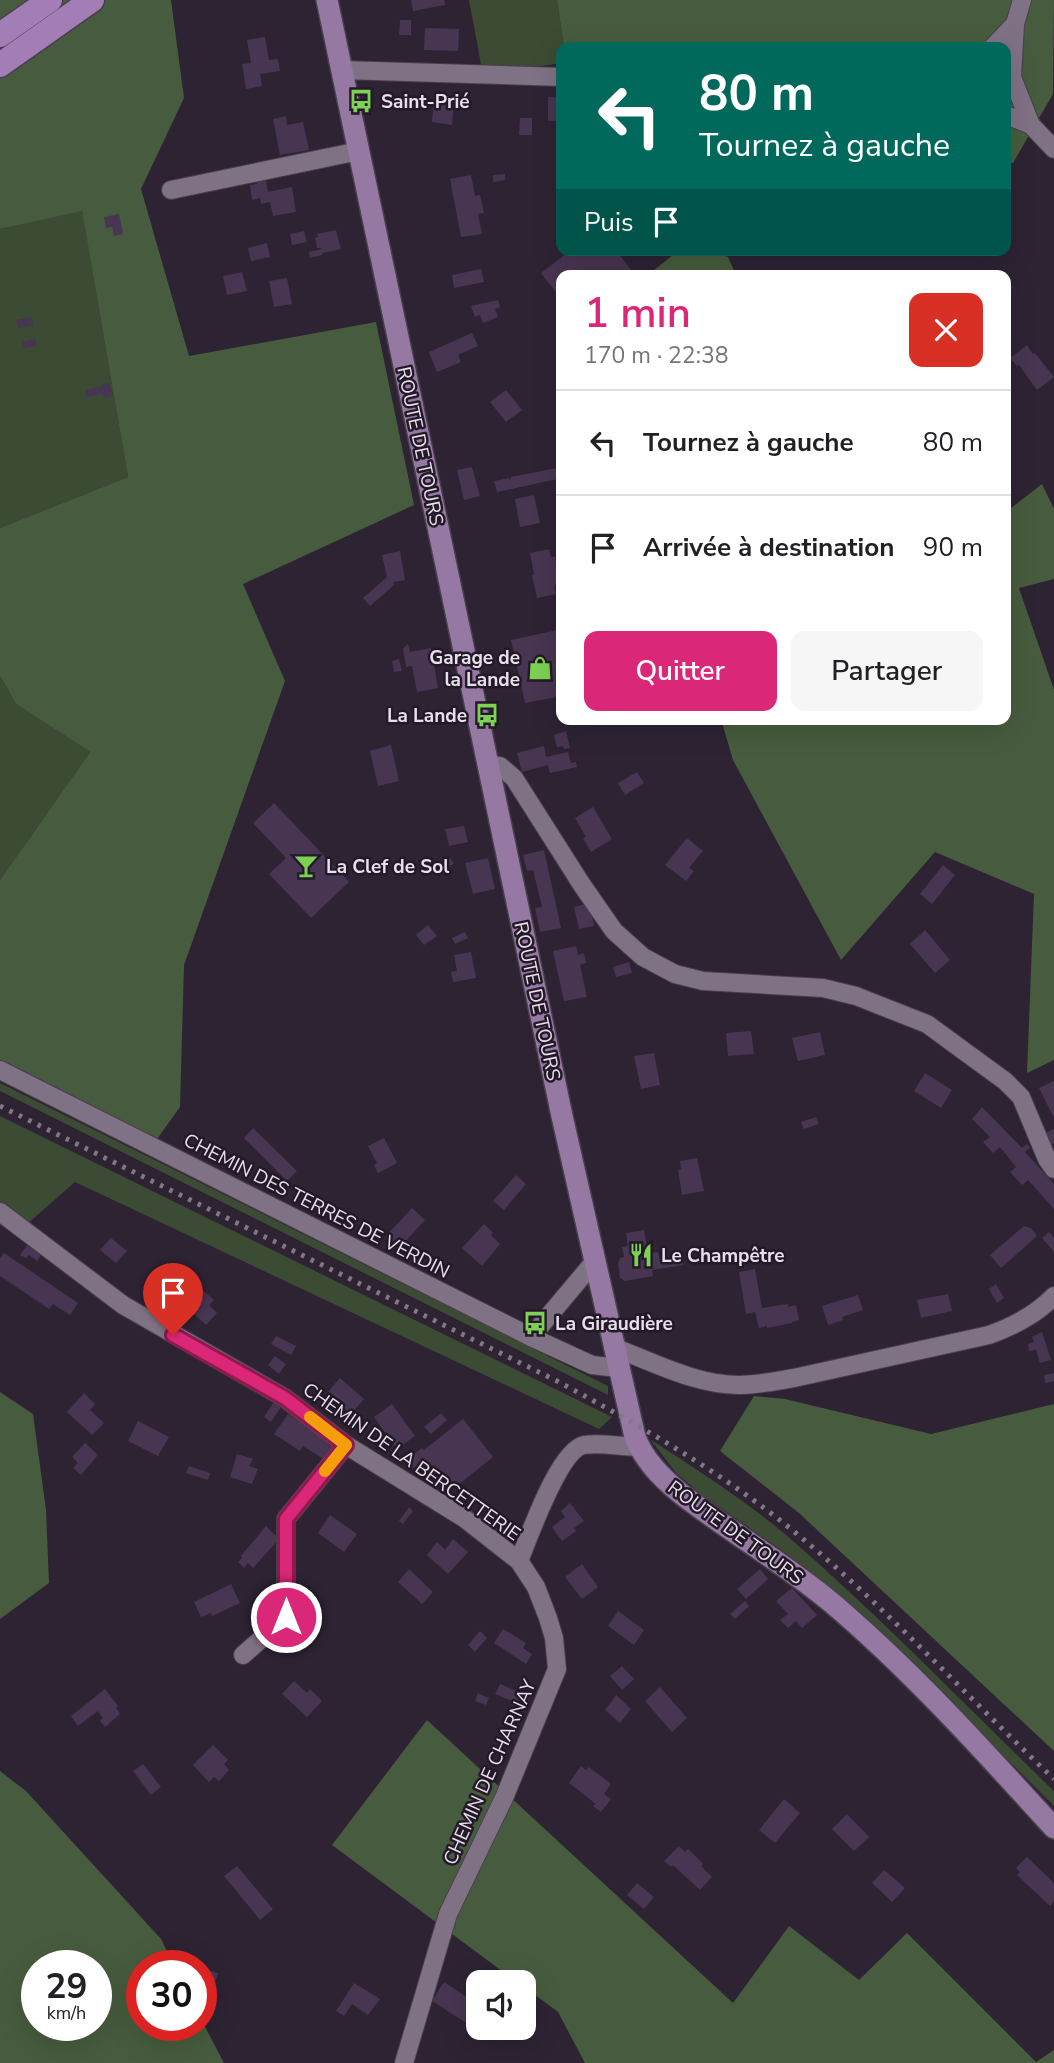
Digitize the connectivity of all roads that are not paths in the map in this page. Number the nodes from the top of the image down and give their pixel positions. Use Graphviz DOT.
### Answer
graph roads {
  1 [pos="50,0"];
  2 [pos="92,0"];
  3 [pos="327,0"];
  4 [pos="1022,0"];
  5 [pos="1016,24"];
  6 [pos="0,35"];
  7 [pos="998,42"];
  8 [pos="0,65"];
  9 [pos="342,69"];
  10 [pos="556,77"];
  11 [pos="1011,117"];
  12 [pos="1031,125"];
  13 [pos="1054,149"];
  14 [pos="359,151"];
  15 [pos="171,190"];
  16 [pos="488,765"];
  17 [pos="0,1070"];
  18 [pos="1054,1169"];
  19 [pos="0,1212"];
  20 [pos="594,1262"];
  21 [pos="1054,1296"];
  22 [pos="531,1337"];
  23 [pos="616,1358"];
  24 [pos="346,1445"];
  25 [pos="639,1447"];
  26 [pos="519,1561"];
  27 [pos="243,1656"];
  28 [pos="1054,1828"];
  29 [pos="404,2063"];
  1 -- 6 [label="highway"];
  2 -- 8 [label="highway"];
  3 -- 9 [label="main road, ROUTE DE TOURS"];
  4 -- 5 [label="street"];
  5 -- 7 [label="street"];
  5 -- 12 [label="street"];
  9 -- 10 [label="street"];
  9 -- 14 [label="main road, ROUTE DE TOURS"];
  11 -- 12 [label="street"];
  12 -- 13 [label="street"];
  14 -- 15 [label="street"];
  14 -- 16 [label="main road, ROUTE DE TOURS"];
  16 -- 18 [label="street"];
  16 -- 20 [label="main road, ROUTE DE TOURS"];
  17 -- 22 [label="street, CHEMIN DES TERRES DE VERDIN"];
  19 -- 24 [label="street, CHEMIN DE LA BERCETTERIE"];
  20 -- 22 [label="street"];
  20 -- 23 [label="main road, ROUTE DE TOURS"];
  21 -- 23 [label="street, CHEMIN DES TERRES DE VERDIN"];
  22 -- 23 [label="street, CHEMIN DES TERRES DE VERDIN"];
  23 -- 25 [label="main road, ROUTE DE TOURS"];
  24 -- 26 [label="street, CHEMIN DE LA BERCETTERIE"];
  24 -- 27 [label="street"];
  25 -- 26 [label="street"];
  25 -- 28 [label="main road, ROUTE DE TOURS"];
  26 -- 29 [label="street, CHEMIN DE CHARNAY"];
}
